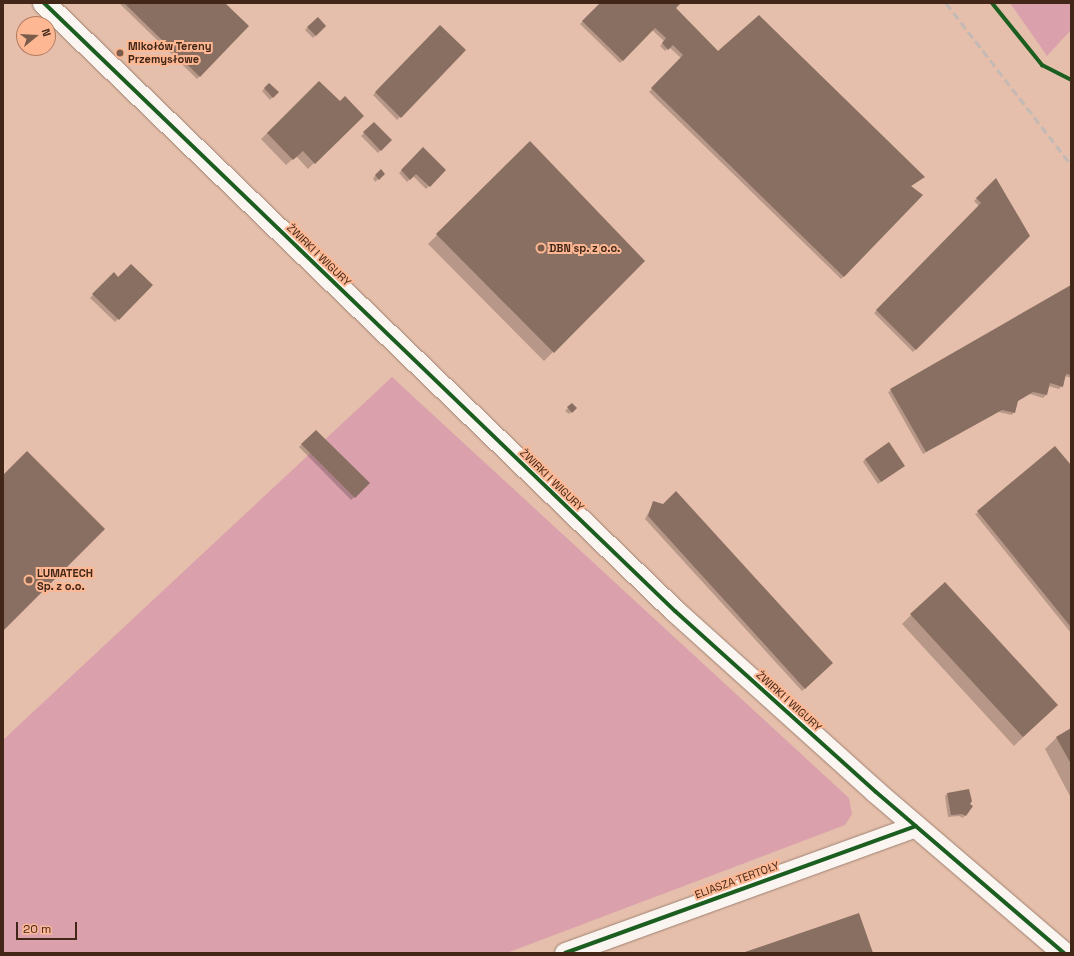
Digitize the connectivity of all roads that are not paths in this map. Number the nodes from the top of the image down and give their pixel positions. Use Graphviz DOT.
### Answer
graph roads {
  1 [pos="44,3"];
  2 [pos="916,826"];
  3 [pos="565,953"];
  4 [pos="1064,953"];
  1 -- 2 [label="street, ŻWIRKI I WIGURY"];
  2 -- 3 [label="street, ELIASZA TERTOŁY"];
  2 -- 4 [label="street, ŻWIRKI I WIGURY"];
}
